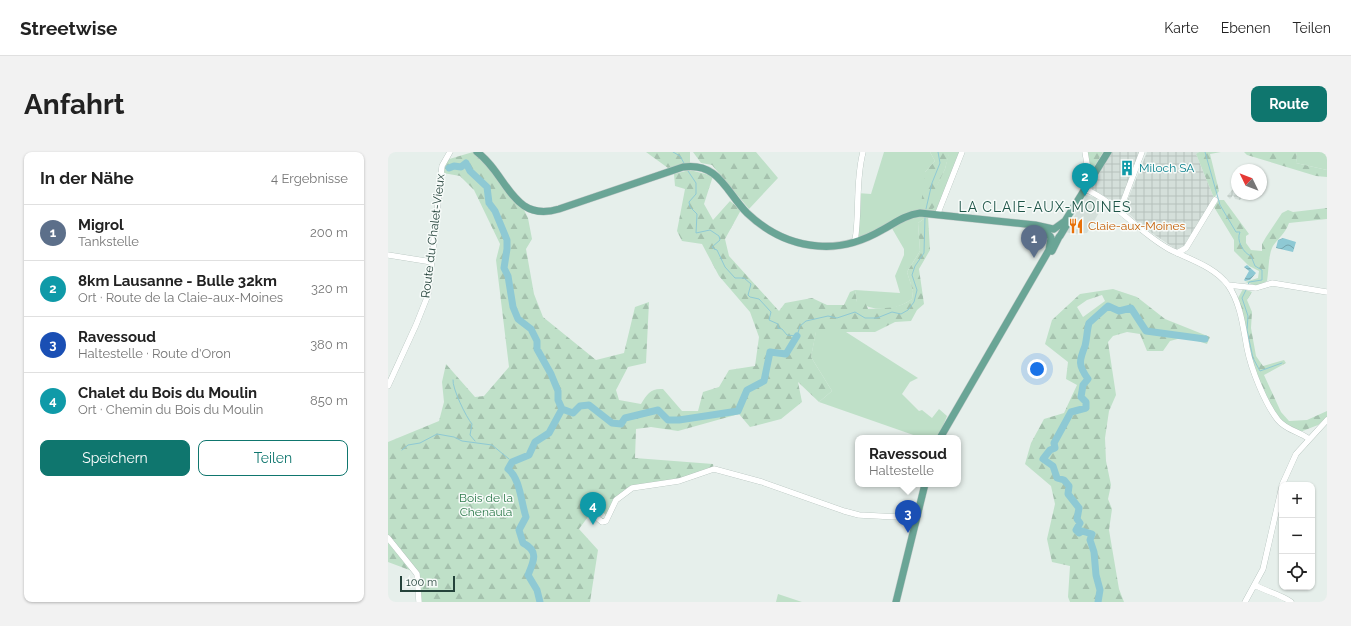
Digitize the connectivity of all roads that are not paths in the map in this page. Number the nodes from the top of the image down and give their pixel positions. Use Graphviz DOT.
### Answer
graph roads {
  1 [pos="450,152"];
  2 [pos="477,152"];
  3 [pos="863,152"];
  4 [pos="962,152"];
  5 [pos="1085,152"];
  6 [pos="1108,152"];
  7 [pos="1142,152"];
  8 [pos="1090,181"];
  9 [pos="1085,189"];
  10 [pos="1215,200"];
  11 [pos="1078,201"];
  12 [pos="1120,210"];
  13 [pos="938,213"];
  14 [pos="1052,233"];
  15 [pos="1059,237"];
  16 [pos="855,241"];
  17 [pos="1177,253"];
  18 [pos="388,255"];
  19 [pos="432,262"];
  20 [pos="1228,285"];
  21 [pos="1327,292"];
  22 [pos="1012,315"];
  23 [pos="388,386"];
  24 [pos="1327,420"];
  25 [pos="942,435"];
  26 [pos="1309,439"];
  27 [pos="1284,482"];
  28 [pos="924,487"];
  29 [pos="1279,499"];
  30 [pos="595,516"];
  31 [pos="916,518"];
  32 [pos="388,538"];
  33 [pos="1255,585"];
  34 [pos="420,602"];
  35 [pos="896,602"];
  36 [pos="1245,602"];
  37 [pos="1291,602"];
  1 -- 19 [label="street, Route du Chalet-Vieux"];
  2 -- 16 [label="main road"];
  3 -- 16 [label="street"];
  4 -- 13 [label="street"];
  5 -- 8 [label="street"];
  6 -- 8 [label="main road"];
  7 -- 12 [label="street"];
  8 -- 9 [label="main road"];
  9 -- 11 [label="main road"];
  9 -- 12 [label="street"];
  10 -- 17 [label="street"];
  11 -- 14 [label="main road"];
  11 -- 15 [label="main road"];
  12 -- 17 [label="street"];
  13 -- 14 [label="main road"];
  13 -- 16 [label="main road"];
  14 -- 15 [label="main road"];
  14 -- 22 [label="main road"];
  15 -- 22 [label="main road"];
  17 -- 20 [label="street"];
  18 -- 19 [label="street"];
  19 -- 23 [label="street, Route du Chalet-Vieux"];
  20 -- 21 [label="street"];
  20 -- 26 [label="street"];
  22 -- 25 [label="main road"];
  24 -- 26 [label="street"];
  26 -- 27 [label="street"];
  28 -- 31 [label="main road"];
  29 -- 33 [label="street"];
  30 -- 31 [label="street"];
  31 -- 35 [label="main road"];
  32 -- 34 [label="street"];
  33 -- 36 [label="street"];
  33 -- 37 [label="street"];
}
